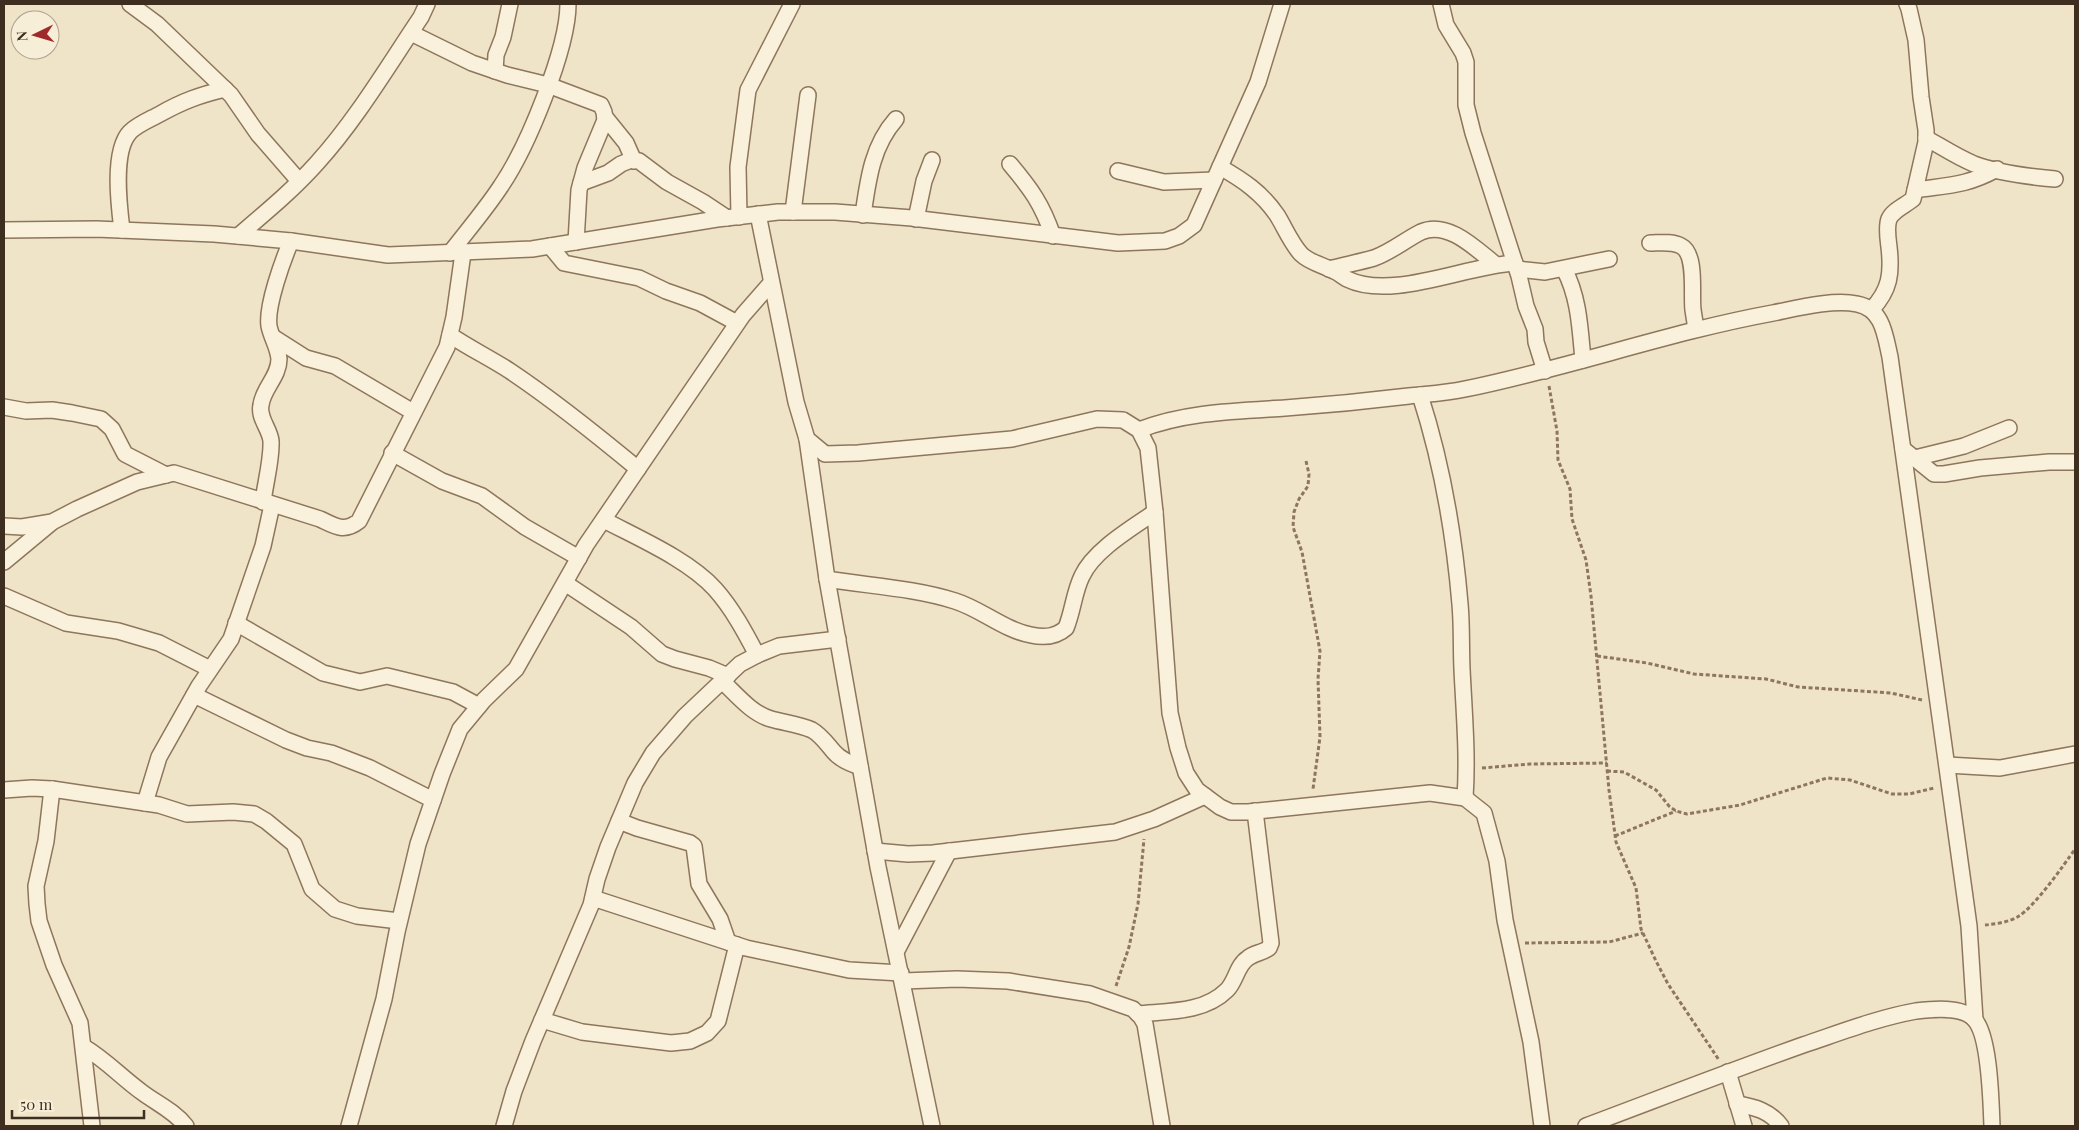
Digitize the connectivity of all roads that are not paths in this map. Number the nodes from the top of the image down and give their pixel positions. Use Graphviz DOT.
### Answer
graph roads {
  1 [pos="130,4"];
  2 [pos="427,4"];
  3 [pos="510,4"];
  4 [pos="568,4"];
  5 [pos="792,4"];
  6 [pos="1282,4"];
  7 [pos="1441,4"];
  8 [pos="1907,4"];
  9 [pos="411,33"];
  10 [pos="495,71"];
  11 [pos="548,85"];
  12 [pos="225,90"];
  13 [pos="808,96"];
  14 [pos="605,116"];
  15 [pos="896,120"];
  16 [pos="1926,138"];
  17 [pos="932,160"];
  18 [pos="634,161"];
  19 [pos="1010,164"];
  20 [pos="1997,169"];
  21 [pos="1118,172"];
  22 [pos="1217,174"];
  23 [pos="2055,179"];
  24 [pos="299,182"];
  25 [pos="581,183"];
  26 [pos="1915,190"];
  27 [pos="793,212"];
  28 [pos="758,214"];
  29 [pos="863,215"];
  30 [pos="733,218"];
  31 [pos="916,219"];
  32 [pos="4,230"];
  33 [pos="122,230"];
  34 [pos="238,236"];
  35 [pos="1053,236"];
  36 [pos="291,241"];
  37 [pos="576,242"];
  38 [pos="1650,243"];
  39 [pos="550,246"];
  40 [pos="457,253"];
  41 [pos="1609,259"];
  42 [pos="1494,264"];
  43 [pos="1516,266"];
  44 [pos="1329,269"];
  45 [pos="1564,269"];
  46 [pos="771,283"];
  47 [pos="1872,309"];
  48 [pos="737,323"];
  49 [pos="1696,329"];
  50 [pos="450,335"];
  51 [pos="273,337"];
  52 [pos="1583,360"];
  53 [pos="1544,371"];
  54 [pos="1420,395"];
  55 [pos="4,407"];
  56 [pos="414,412"];
  57 [pos="2009,428"];
  58 [pos="1139,430"];
  59 [pos="808,440"];
  60 [pos="392,453"];
  61 [pos="1909,454"];
  62 [pos="2075,462"];
  63 [pos="638,469"];
  64 [pos="166,475"];
  65 [pos="267,503"];
  66 [pos="1155,512"];
  67 [pos="604,520"];
  68 [pos="52,522"];
  69 [pos="4,526"];
  70 [pos="579,558"];
  71 [pos="4,562"];
  72 [pos="827,579"];
  73 [pos="566,582"];
  74 [pos="4,596"];
  75 [pos="236,623"];
  76 [pos="838,639"];
  77 [pos="757,654"];
  78 [pos="210,669"];
  79 [pos="725,679"];
  80 [pos="194,695"];
  81 [pos="479,706"];
  82 [pos="2075,754"];
  83 [pos="860,767"];
  84 [pos="1948,772"];
  85 [pos="52,789"];
  86 [pos="4,790"];
  87 [pos="1205,796"];
  88 [pos="1465,798"];
  89 [pos="433,800"];
  90 [pos="145,803"];
  91 [pos="1255,811"];
  92 [pos="619,821"];
  93 [pos="875,851"];
  94 [pos="949,851"];
  95 [pos="593,898"];
  96 [pos="399,921"];
  97 [pos="732,943"];
  98 [pos="896,952"];
  99 [pos="902,977"];
  100 [pos="1138,1014"];
  101 [pos="542,1020"];
  102 [pos="1975,1020"];
  103 [pos="84,1047"];
  104 [pos="1728,1072"];
  105 [pos="1737,1104"];
  106 [pos="92,1126"];
  107 [pos="186,1126"];
  108 [pos="349,1126"];
  109 [pos="504,1126"];
  110 [pos="932,1126"];
  111 [pos="1162,1126"];
  112 [pos="1542,1126"];
  113 [pos="1586,1126"];
  114 [pos="1744,1126"];
  115 [pos="1781,1126"];
  116 [pos="1992,1126"];
  1 -- 12 [label="street"];
  2 -- 9 [label="street"];
  3 -- 10 [label="street"];
  4 -- 11 [label="street"];
  5 -- 30 [label="street"];
  6 -- 22 [label="street"];
  7 -- 43 [label="street"];
  8 -- 16 [label="street"];
  9 -- 10 [label="street"];
  9 -- 24 [label="street"];
  10 -- 11 [label="street"];
  11 -- 14 [label="street"];
  11 -- 40 [label="street"];
  12 -- 24 [label="street"];
  12 -- 33 [label="street"];
  13 -- 27 [label="street"];
  14 -- 18 [label="street"];
  14 -- 25 [label="street"];
  15 -- 29 [label="street"];
  16 -- 20 [label="street"];
  16 -- 26 [label="street"];
  17 -- 31 [label="street"];
  18 -- 25 [label="street"];
  18 -- 30 [label="street"];
  19 -- 35 [label="street"];
  20 -- 23 [label="street"];
  20 -- 26 [label="street"];
  21 -- 22 [label="street"];
  22 -- 35 [label="street"];
  22 -- 44 [label="street"];
  24 -- 34 [label="street"];
  25 -- 37 [label="street"];
  26 -- 47 [label="street"];
  27 -- 28 [label="street"];
  27 -- 29 [label="street"];
  28 -- 30 [label="street"];
  28 -- 46 [label="street"];
  29 -- 31 [label="street"];
  30 -- 37 [label="street"];
  31 -- 35 [label="street"];
  32 -- 33 [label="street"];
  33 -- 34 [label="street"];
  34 -- 36 [label="street"];
  36 -- 40 [label="street"];
  36 -- 51 [label="street"];
  37 -- 39 [label="street"];
  38 -- 49 [label="street"];
  39 -- 40 [label="street"];
  39 -- 48 [label="street"];
  40 -- 50 [label="street"];
  41 -- 45 [label="street"];
  42 -- 43 [label="street"];
  42 -- 44 [label="street"];
  42 -- 44 [label="street"];
  43 -- 45 [label="street"];
  43 -- 53 [label="street"];
  45 -- 52 [label="street"];
  46 -- 48 [label="street"];
  46 -- 59 [label="street"];
  47 -- 49 [label="street"];
  47 -- 61 [label="street"];
  48 -- 63 [label="street"];
  49 -- 52 [label="street"];
  50 -- 56 [label="street"];
  50 -- 63 [label="street"];
  51 -- 56 [label="street"];
  51 -- 65 [label="street"];
  52 -- 53 [label="street"];
  53 -- 54 [label="street"];
  54 -- 58 [label="street"];
  54 -- 88 [label="street"];
  55 -- 64 [label="street"];
  56 -- 60 [label="street"];
  57 -- 61 [label="street"];
  58 -- 59 [label="street"];
  58 -- 66 [label="street"];
  59 -- 72 [label="street"];
  60 -- 65 [label="street"];
  60 -- 70 [label="street"];
  61 -- 62 [label="street"];
  61 -- 84 [label="street"];
  63 -- 67 [label="street"];
  64 -- 65 [label="street"];
  64 -- 68 [label="street"];
  65 -- 75 [label="street"];
  66 -- 72 [label="street"];
  66 -- 87 [label="street"];
  67 -- 70 [label="street"];
  67 -- 77 [label="street"];
  68 -- 69 [label="street"];
  68 -- 71 [label="street"];
  70 -- 73 [label="street"];
  72 -- 76 [label="street"];
  73 -- 79 [label="street"];
  73 -- 81 [label="street"];
  74 -- 78 [label="street"];
  75 -- 78 [label="street"];
  75 -- 81 [label="street"];
  76 -- 77 [label="street"];
  76 -- 83 [label="street"];
  77 -- 79 [label="street"];
  78 -- 80 [label="street"];
  79 -- 83 [label="street"];
  79 -- 92 [label="street"];
  80 -- 89 [label="street"];
  80 -- 90 [label="street"];
  81 -- 89 [label="street"];
  82 -- 84 [label="street"];
  83 -- 93 [label="street"];
  84 -- 102 [label="street"];
  85 -- 86 [label="street"];
  85 -- 90 [label="street"];
  85 -- 103 [label="street"];
  87 -- 91 [label="street"];
  87 -- 94 [label="street"];
  88 -- 91 [label="street"];
  88 -- 112 [label="street"];
  89 -- 96 [label="street"];
  90 -- 96 [label="street"];
  91 -- 100 [label="street"];
  92 -- 95 [label="street"];
  92 -- 97 [label="street"];
  93 -- 94 [label="street"];
  93 -- 98 [label="street"];
  94 -- 98 [label="street"];
  95 -- 97 [label="street"];
  95 -- 101 [label="street"];
  96 -- 108 [label="street"];
  97 -- 99 [label="street"];
  97 -- 101 [label="street"];
  98 -- 99 [label="street"];
  99 -- 100 [label="street"];
  99 -- 110 [label="street"];
  100 -- 111 [label="street"];
  101 -- 109 [label="street"];
  102 -- 104 [label="street"];
  102 -- 116 [label="street"];
  103 -- 106 [label="street"];
  103 -- 107 [label="street"];
  104 -- 105 [label="street"];
  104 -- 113 [label="street"];
  105 -- 114 [label="street"];
  105 -- 115 [label="street"];
}
